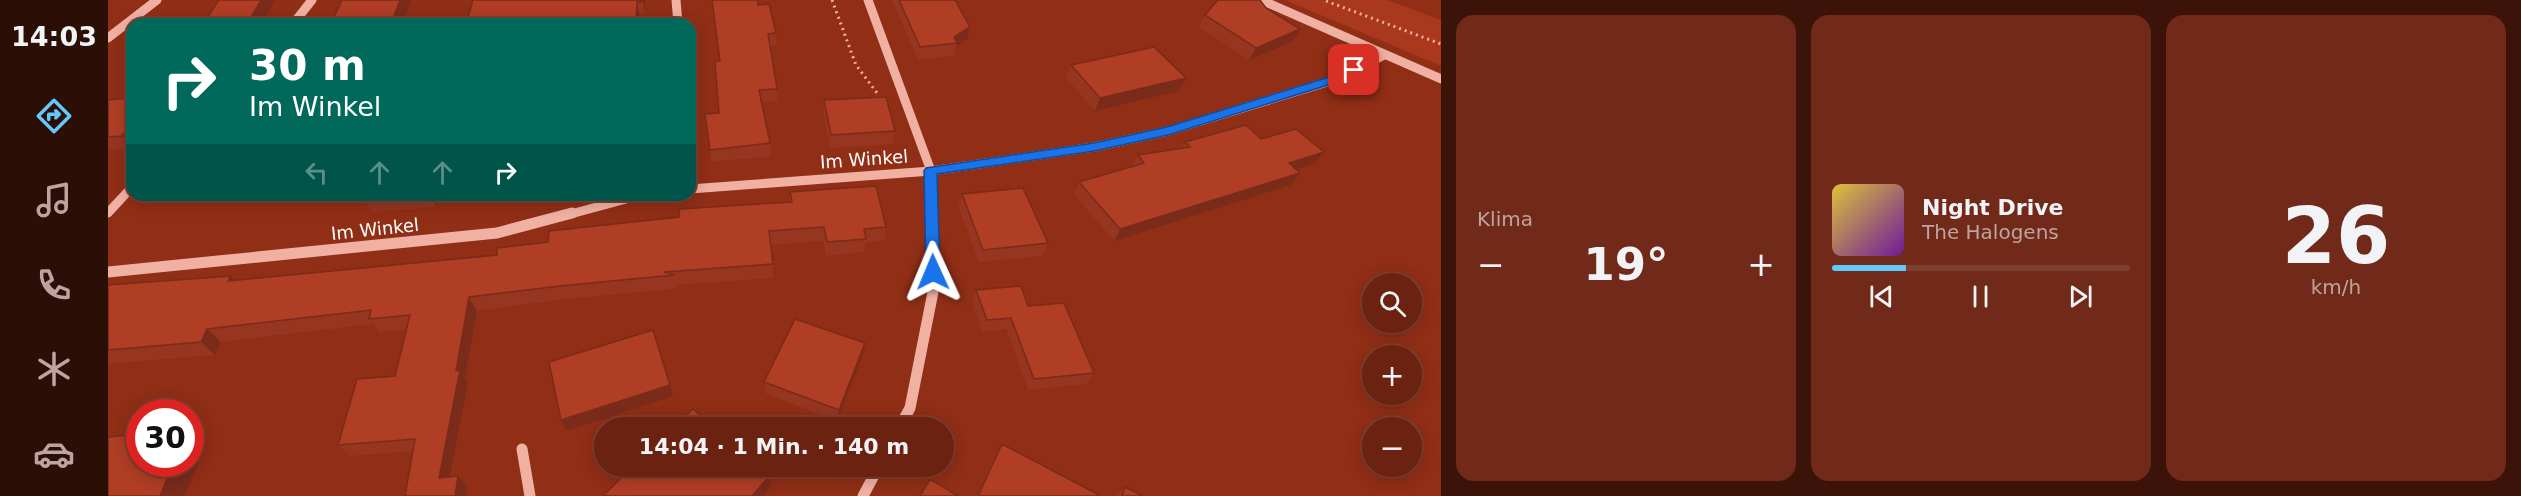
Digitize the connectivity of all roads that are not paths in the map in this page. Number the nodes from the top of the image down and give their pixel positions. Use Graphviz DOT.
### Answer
graph roads {
  1 [pos="157,0"];
  2 [pos="312,0"];
  3 [pos="676,0"];
  4 [pos="868,0"];
  5 [pos="1261,0"];
  6 [pos="134,18"];
  7 [pos="298,18"];
  8 [pos="678,18"];
  9 [pos="126,24"];
  10 [pos="108,38"];
  11 [pos="1384,55"];
  12 [pos="1441,79"];
  13 [pos="931,171"];
  14 [pos="696,189"];
  15 [pos="126,194"];
  16 [pos="617,201"];
  17 [pos="108,213"];
  18 [pos="108,272"];
  19 [pos="905,417"];
  20 [pos="522,449"];
  21 [pos="873,477"];
  22 [pos="531,496"];
  23 [pos="863,496"];
  1 -- 6 [label="street"];
  2 -- 7 [label="street"];
  3 -- 8 [label="street"];
  4 -- 13 [label="street"];
  5 -- 11 [label="street"];
  9 -- 10 [label="street"];
  11 -- 12 [label="street"];
  11 -- 13 [label="street, Im Winkel"];
  13 -- 14 [label="street, Im Winkel"];
  13 -- 19 [label="street"];
  15 -- 17 [label="street"];
  16 -- 18 [label="street, Im Winkel"];
  20 -- 22 [label="street"];
  21 -- 23 [label="street"];
}
